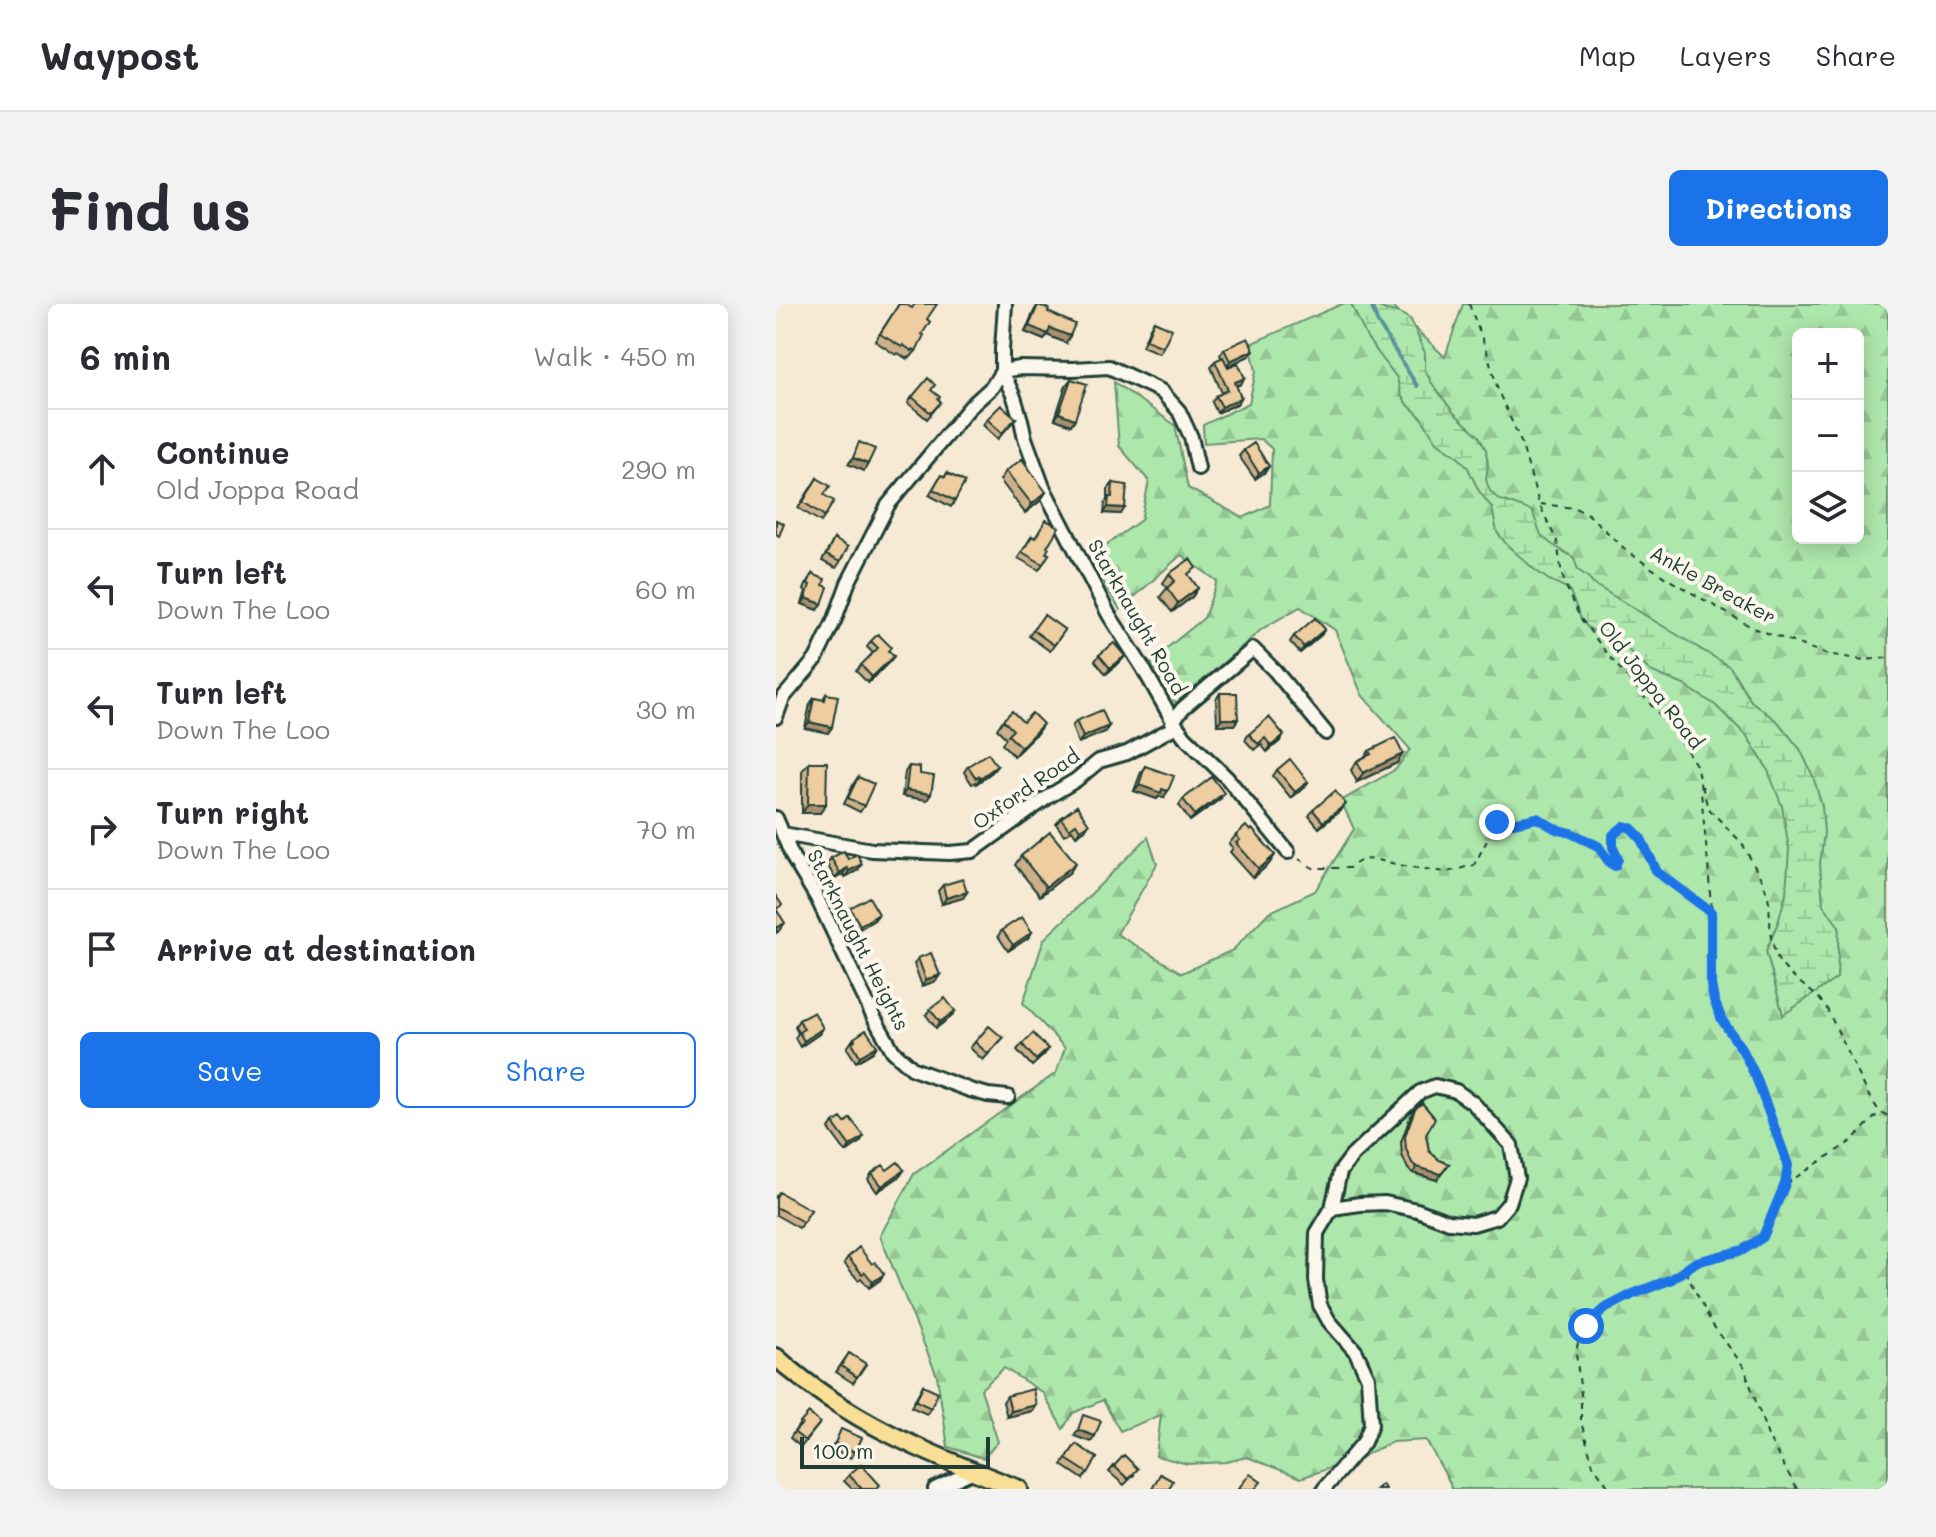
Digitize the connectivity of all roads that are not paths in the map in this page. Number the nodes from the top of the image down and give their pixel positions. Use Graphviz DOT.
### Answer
graph roads {
  1 [pos="1005,304"];
  2 [pos="1002,371"];
  3 [pos="1198,468"];
  4 [pos="776,717"];
  5 [pos="1173,721"];
  6 [pos="1326,733"];
  7 [pos="776,818"];
  8 [pos="783,834"];
  9 [pos="1288,852"];
  10 [pos="1008,1097"];
  11 [pos="1332,1208"];
  12 [pos="776,1357"];
  13 [pos="973,1471"];
  14 [pos="935,1489"];
  15 [pos="1019,1489"];
  16 [pos="1324,1489"];
  1 -- 2 [label="street"];
  2 -- 3 [label="street"];
  2 -- 4 [label="street"];
  2 -- 5 [label="street, Starknaught Road"];
  5 -- 6 [label="street, Oxford Road"];
  5 -- 8 [label="street, Oxford Road"];
  5 -- 9 [label="street, Starknaught Road"];
  7 -- 8 [label="street, Starknaught Heights"];
  8 -- 10 [label="street, Starknaught Heights"];
  11 -- 11 [label="street"];
  11 -- 16 [label="street"];
  12 -- 13 [label="main road"];
  13 -- 14 [label="street"];
  13 -- 15 [label="main road"];
}
